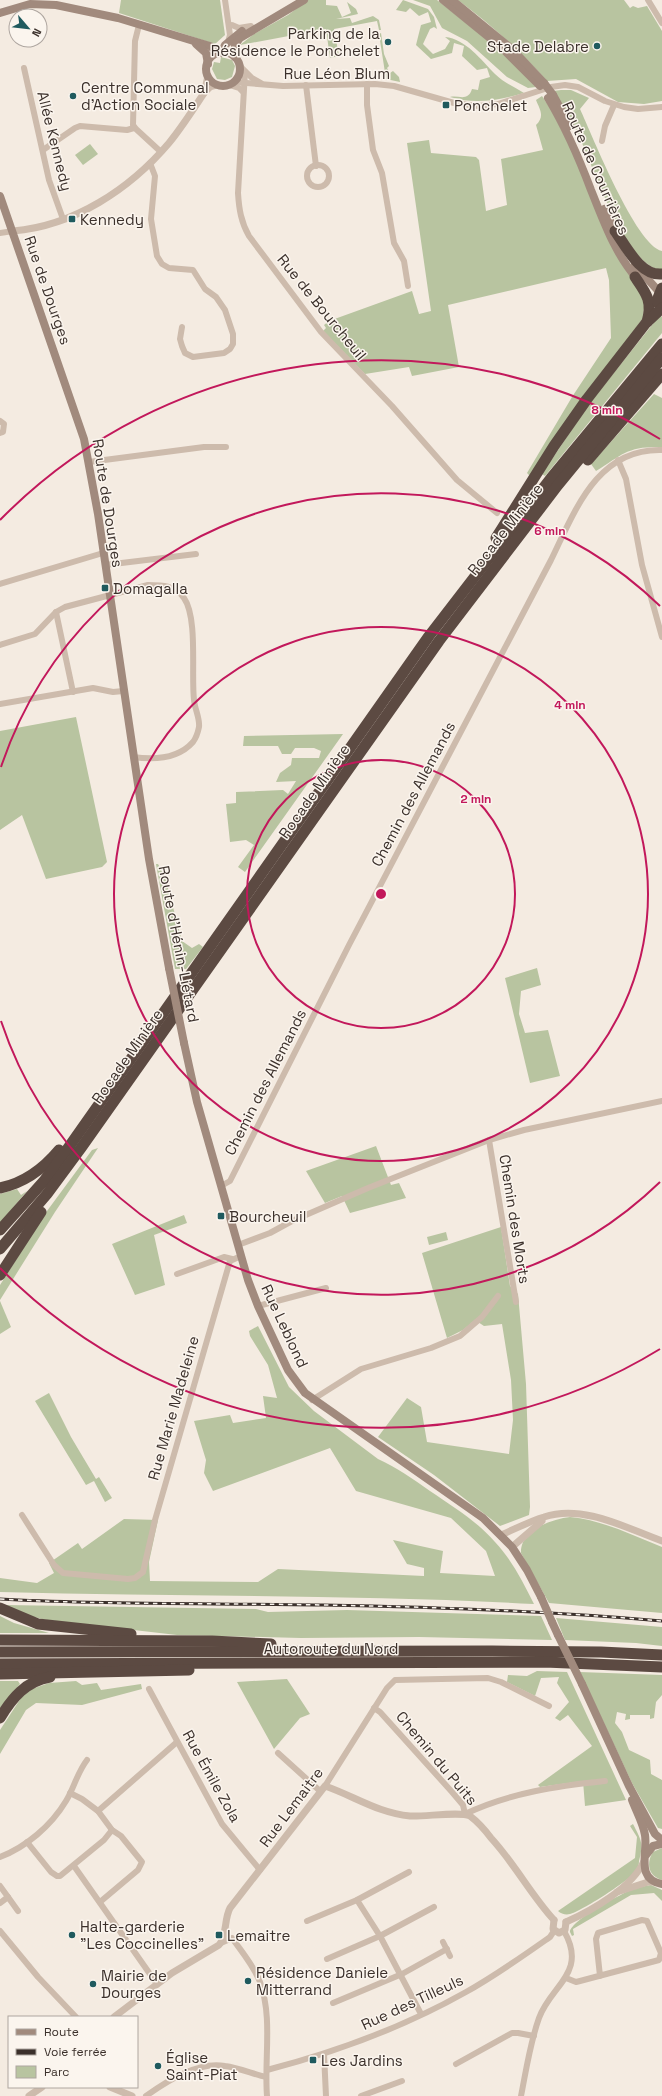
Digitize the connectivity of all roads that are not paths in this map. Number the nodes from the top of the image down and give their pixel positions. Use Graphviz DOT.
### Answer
graph roads {
  1 [pos="225,0"];
  2 [pos="296,0"];
  3 [pos="304,0"];
  4 [pos="443,0"];
  5 [pos="452,0"];
  6 [pos="648,0"];
  7 [pos="21,2"];
  8 [pos="0,13"];
  9 [pos="230,22"];
  10 [pos="662,23"];
  11 [pos="139,25"];
  12 [pos="251,26"];
  13 [pos="233,40"];
  14 [pos="196,44"];
  15 [pos="220,53"];
  16 [pos="235,57"];
  17 [pos="208,64"];
  18 [pos="24,68"];
  19 [pos="242,69"];
  20 [pos="208,76"];
  21 [pos="244,82"];
  22 [pos="232,83"];
  23 [pos="217,84"];
  24 [pos="367,84"];
  25 [pos="542,84"];
  26 [pos="306,85"];
  27 [pos="265,86"];
  28 [pos="242,92"];
  29 [pos="204,93"];
  30 [pos="551,97"];
  31 [pos="614,105"];
  32 [pos="662,107"];
  33 [pos="134,128"];
  34 [pos="602,141"];
  35 [pos="43,150"];
  36 [pos="161,152"];
  37 [pos="150,163"];
  38 [pos="316,166"];
  39 [pos="0,196"];
  40 [pos="63,219"];
  41 [pos="13,231"];
  42 [pos="615,231"];
  43 [pos="0,233"];
  44 [pos="662,274"];
  45 [pos="635,277"];
  46 [pos="408,286"];
  47 [pos="661,299"];
  48 [pos="646,323"];
  49 [pos="182,327"];
  50 [pos="662,344"];
  51 [pos="57,357"];
  52 [pos="662,358"];
  53 [pos="662,374"];
  54 [pos="0,421"];
  55 [pos="0,433"];
  56 [pos="226,447"];
  57 [pos="662,450"];
  58 [pos="618,460"];
  59 [pos="89,462"];
  60 [pos="497,514"];
  61 [pos="508,549"];
  62 [pos="103,553"];
  63 [pos="196,554"];
  64 [pos="105,565"];
  65 [pos="0,576"];
  66 [pos="1,584"];
  67 [pos="109,596"];
  68 [pos="56,612"];
  69 [pos="429,636"];
  70 [pos="662,638"];
  71 [pos="0,645"];
  72 [pos="123,691"];
  73 [pos="72,692"];
  74 [pos="0,704"];
  75 [pos="124,704"];
  76 [pos="133,757"];
  77 [pos="662,1101"];
  78 [pos="97,1108"];
  79 [pos="489,1140"];
  80 [pos="81,1148"];
  81 [pos="221,1186"];
  82 [pos="0,1188"];
  83 [pos="0,1230"];
  84 [pos="238,1245"];
  85 [pos="0,1250"];
  86 [pos="241,1256"];
  87 [pos="232,1259"];
  88 [pos="177,1274"];
  89 [pos="0,1275"];
  90 [pos="326,1288"];
  91 [pos="498,1296"];
  92 [pos="516,1302"];
  93 [pos="258,1306"];
  94 [pos="312,1400"];
  95 [pos="22,1515"];
  96 [pos="549,1516"];
  97 [pos="501,1535"];
  98 [pos="662,1541"];
  99 [pos="512,1546"];
  100 [pos="0,1608"];
  101 [pos="0,1640"];
  102 [pos="212,1641"];
  103 [pos="361,1651"];
  104 [pos="0,1652"];
  105 [pos="662,1655"];
  106 [pos="462,1662"];
  107 [pos="0,1664"];
  108 [pos="662,1667"];
  109 [pos="78,1673"];
  110 [pos="0,1674"];
  111 [pos="149,1689"];
  112 [pos="549,1706"];
  113 [pos="374,1708"];
  114 [pos="0,1718"];
  115 [pos="177,1742"];
  116 [pos="278,1753"];
  117 [pos="87,1760"];
  118 [pos="605,1781"];
  119 [pos="629,1786"];
  120 [pos="322,1788"];
  121 [pos="70,1793"];
  122 [pos="98,1811"];
  123 [pos="465,1814"];
  124 [pos="112,1830"];
  125 [pos="662,1840"];
  126 [pos="27,1842"];
  127 [pos="662,1844"];
  128 [pos="0,1857"];
  129 [pos="644,1859"];
  130 [pos="74,1866"];
  131 [pos="260,1870"];
  132 [pos="410,1872"];
  133 [pos="660,1884"];
  134 [pos="0,1886"];
  135 [pos="616,1892"];
  136 [pos="8,1897"];
  137 [pos="357,1900"];
  138 [pos="100,1902"];
  139 [pos="0,1903"];
  140 [pos="434,1907"];
  141 [pos="18,1911"];
  142 [pos="554,1920"];
  143 [pos="307,1921"];
  144 [pos="566,1922"];
  145 [pos="0,1931"];
  146 [pos="554,1931"];
  147 [pos="564,1932"];
  148 [pos="380,1936"];
  149 [pos="443,1942"];
  150 [pos="221,1943"];
  151 [pos="447,1949"];
  152 [pos="450,1956"];
  153 [pos="327,1959"];
  154 [pos="402,1974"];
  155 [pos="600,1976"];
  156 [pos="566,1978"];
  157 [pos="157,1984"];
  158 [pos="333,2002"];
  159 [pos="421,2014"];
  160 [pos="75,2016"];
  161 [pos="115,2016"];
  162 [pos="534,2036"];
  163 [pos="324,2054"];
  164 [pos="456,2064"];
  165 [pos="267,2070"];
  166 [pos="266,2077"];
  167 [pos="402,2081"];
  168 [pos="41,2088"];
  169 [pos="112,2088"];
  170 [pos="29,2096"];
  171 [pos="132,2096"];
  172 [pos="146,2096"];
  173 [pos="267,2096"];
  174 [pos="326,2096"];
  175 [pos="361,2096"];
  176 [pos="521,2096"];
  1 -- 9 [label="street"];
  2 -- 12 [label="main road"];
  3 -- 13 [label="main road"];
  4 -- 25 [label="main road, Route de Courrières"];
  5 -- 25 [label="main road, Route de Courrières"];
  6 -- 10 [label="street"];
  7 -- 8 [label="main road"];
  7 -- 11 [label="main road"];
  9 -- 12 [label="street"];
  9 -- 13 [label="street"];
  9 -- 13 [label="street"];
  11 -- 14 [label="main road"];
  11 -- 33 [label="street"];
  12 -- 13 [label="main road"];
  13 -- 15 [label="main road"];
  13 -- 16 [label="main road"];
  14 -- 15 [label="main road"];
  14 -- 17 [label="main road"];
  15 -- 16 [label="main road"];
  15 -- 17 [label="main road"];
  16 -- 19 [label="main road"];
  17 -- 20 [label="main road"];
  18 -- 35 [label="street, Allée Kennedy"];
  19 -- 21 [label="street, Rue de Bourcheuil"];
  19 -- 22 [label="main road"];
  19 -- 27 [label="street, Rue Léon Blum"];
  20 -- 23 [label="main road"];
  20 -- 29 [label="street"];
  21 -- 22 [label="street, Rue Léon Blum"];
  21 -- 27 [label="street, Rue Léon Blum"];
  21 -- 28 [label="street, Rue de Bourcheuil"];
  22 -- 23 [label="main road"];
  22 -- 28 [label="street"];
  23 -- 29 [label="street"];
  24 -- 26 [label="street, Rue Léon Blum"];
  24 -- 31 [label="street, Rue Léon Blum"];
  24 -- 46 [label="street"];
  25 -- 30 [label="main road, Route de Courrières, bridge"];
  26 -- 27 [label="street, Rue Léon Blum"];
  26 -- 38 [label="street"];
  28 -- 60 [label="street, Rue de Bourcheuil"];
  29 -- 36 [label="street"];
  30 -- 42 [label="main road, Route de Courrières"];
  30 -- 45 [label="main road, Route de Courrières"];
  31 -- 32 [label="street, Rue Léon Blum"];
  31 -- 34 [label="street"];
  33 -- 35 [label="street"];
  33 -- 36 [label="street"];
  35 -- 40 [label="street, Allée Kennedy"];
  36 -- 37 [label="street"];
  37 -- 40 [label="street"];
  37 -- 49 [label="street"];
  39 -- 41 [label="main road"];
  40 -- 41 [label="street"];
  41 -- 43 [label="street"];
  41 -- 51 [label="main road, Rue de Dourges"];
  42 -- 44 [label="highway"];
  42 -- 47 [label="main road, Route de Courrières"];
  45 -- 47 [label="main road, Route de Courrières"];
  45 -- 48 [label="highway"];
  47 -- 48 [label="highway"];
  48 -- 69 [label="highway"];
  50 -- 69 [label="highway, Rocade Minière"];
  51 -- 59 [label="main road, Route de Dourges"];
  52 -- 61 [label="highway, Rocade Minière"];
  53 -- 61 [label="highway"];
  54 -- 55 [label="street"];
  56 -- 59 [label="street"];
  57 -- 58 [label="street, Chemin des Allemands"];
  58 -- 70 [label="street"];
  58 -- 81 [label="street, Chemin des Allemands"];
  59 -- 62 [label="main road, Route de Dourges"];
  61 -- 80 [label="highway, Rocade Minière"];
  62 -- 64 [label="main road, Route de Dourges"];
  62 -- 66 [label="street"];
  63 -- 64 [label="street"];
  64 -- 67 [label="main road, Route de Dourges"];
  65 -- 66 [label="street"];
  67 -- 68 [label="street"];
  67 -- 72 [label="main road, Route de Dourges"];
  67 -- 76 [label="street"];
  68 -- 71 [label="street"];
  68 -- 73 [label="street"];
  69 -- 78 [label="highway, Rocade Minière"];
  72 -- 73 [label="street"];
  72 -- 75 [label="main road, Route de Dourges"];
  73 -- 74 [label="street"];
  75 -- 76 [label="main road, Route d'Hénin-Liétard"];
  76 -- 81 [label="main road, Route d'Hénin-Liétard, bridge"];
  77 -- 79 [label="street"];
  78 -- 82 [label="highway"];
  78 -- 83 [label="highway, Rocade Minière"];
  79 -- 84 [label="street"];
  79 -- 92 [label="street, Chemin des Morts"];
  80 -- 85 [label="highway, Rocade Minière"];
  80 -- 89 [label="highway"];
  81 -- 84 [label="main road, Rue Leblond"];
  84 -- 86 [label="main road, Rue Leblond"];
  86 -- 87 [label="street"];
  86 -- 93 [label="main road, Rue Leblond"];
  87 -- 88 [label="street"];
  87 -- 95 [label="street, Rue Marie Madeleine"];
  90 -- 93 [label="street"];
  91 -- 94 [label="street"];
  93 -- 94 [label="main road, Rue Leblond"];
  94 -- 97 [label="main road, Rue Leblond"];
  96 -- 97 [label="street"];
  96 -- 98 [label="street"];
  96 -- 99 [label="street"];
  97 -- 99 [label="main road, Rue Leblond"];
  99 -- 119 [label="main road, Rue Leblond, bridge"];
  100 -- 102 [label="highway"];
  101 -- 102 [label="highway"];
  102 -- 103 [label="highway"];
  103 -- 104 [label="highway, Autoroute du Nord"];
  103 -- 105 [label="highway, Autoroute du Nord"];
  106 -- 107 [label="highway, Autoroute du Nord"];
  106 -- 108 [label="highway, Autoroute du Nord"];
  106 -- 109 [label="highway"];
  109 -- 110 [label="highway"];
  109 -- 114 [label="highway"];
  111 -- 115 [label="street, Rue Émile Zola"];
  112 -- 113 [label="street, Rue Lemaitre"];
  113 -- 120 [label="street, Rue Lemaitre"];
  113 -- 123 [label="street, Chemin du Puits"];
  115 -- 122 [label="street"];
  115 -- 131 [label="street, Rue Émile Zola"];
  116 -- 120 [label="street"];
  117 -- 121 [label="street"];
  118 -- 123 [label="street"];
  119 -- 125 [label="main road"];
  119 -- 129 [label="main road"];
  120 -- 123 [label="street"];
  120 -- 131 [label="street, Rue Lemaitre"];
  121 -- 122 [label="street"];
  121 -- 126 [label="street"];
  122 -- 124 [label="street"];
  123 -- 142 [label="street, Chemin du Puits"];
  124 -- 130 [label="street"];
  124 -- 138 [label="street"];
  126 -- 128 [label="street"];
  126 -- 130 [label="street"];
  127 -- 129 [label="main road"];
  129 -- 133 [label="main road"];
  129 -- 135 [label="street"];
  130 -- 138 [label="street"];
  131 -- 150 [label="street, Rue Lemaitre"];
  132 -- 137 [label="street"];
  133 -- 135 [label="street"];
  134 -- 136 [label="street"];
  135 -- 144 [label="street"];
  136 -- 139 [label="street"];
  136 -- 141 [label="street"];
  137 -- 143 [label="street"];
  137 -- 148 [label="street"];
  138 -- 157 [label="street"];
  140 -- 148 [label="street"];
  142 -- 144 [label="street"];
  142 -- 146 [label="street"];
  144 -- 147 [label="street"];
  145 -- 160 [label="street"];
  146 -- 147 [label="street"];
  146 -- 159 [label="street, Rue des Tilleuls"];
  147 -- 156 [label="street"];
  148 -- 153 [label="street"];
  148 -- 154 [label="street"];
  149 -- 151 [label="street"];
  150 -- 157 [label="street"];
  150 -- 165 [label="street"];
  151 -- 152 [label="street"];
  151 -- 154 [label="street"];
  154 -- 158 [label="street"];
  154 -- 159 [label="street"];
  155 -- 155 [label="street"];
  155 -- 156 [label="street"];
  156 -- 162 [label="street"];
  157 -- 161 [label="street"];
  159 -- 163 [label="street, Rue des Tilleuls"];
  162 -- 164 [label="street"];
  162 -- 176 [label="street"];
  163 -- 165 [label="street, Rue des Tilleuls"];
  163 -- 174 [label="street"];
  165 -- 166 [label="street"];
  166 -- 172 [label="street"];
  166 -- 173 [label="street"];
  167 -- 175 [label="street"];
  168 -- 170 [label="street"];
  169 -- 171 [label="street"];
}
